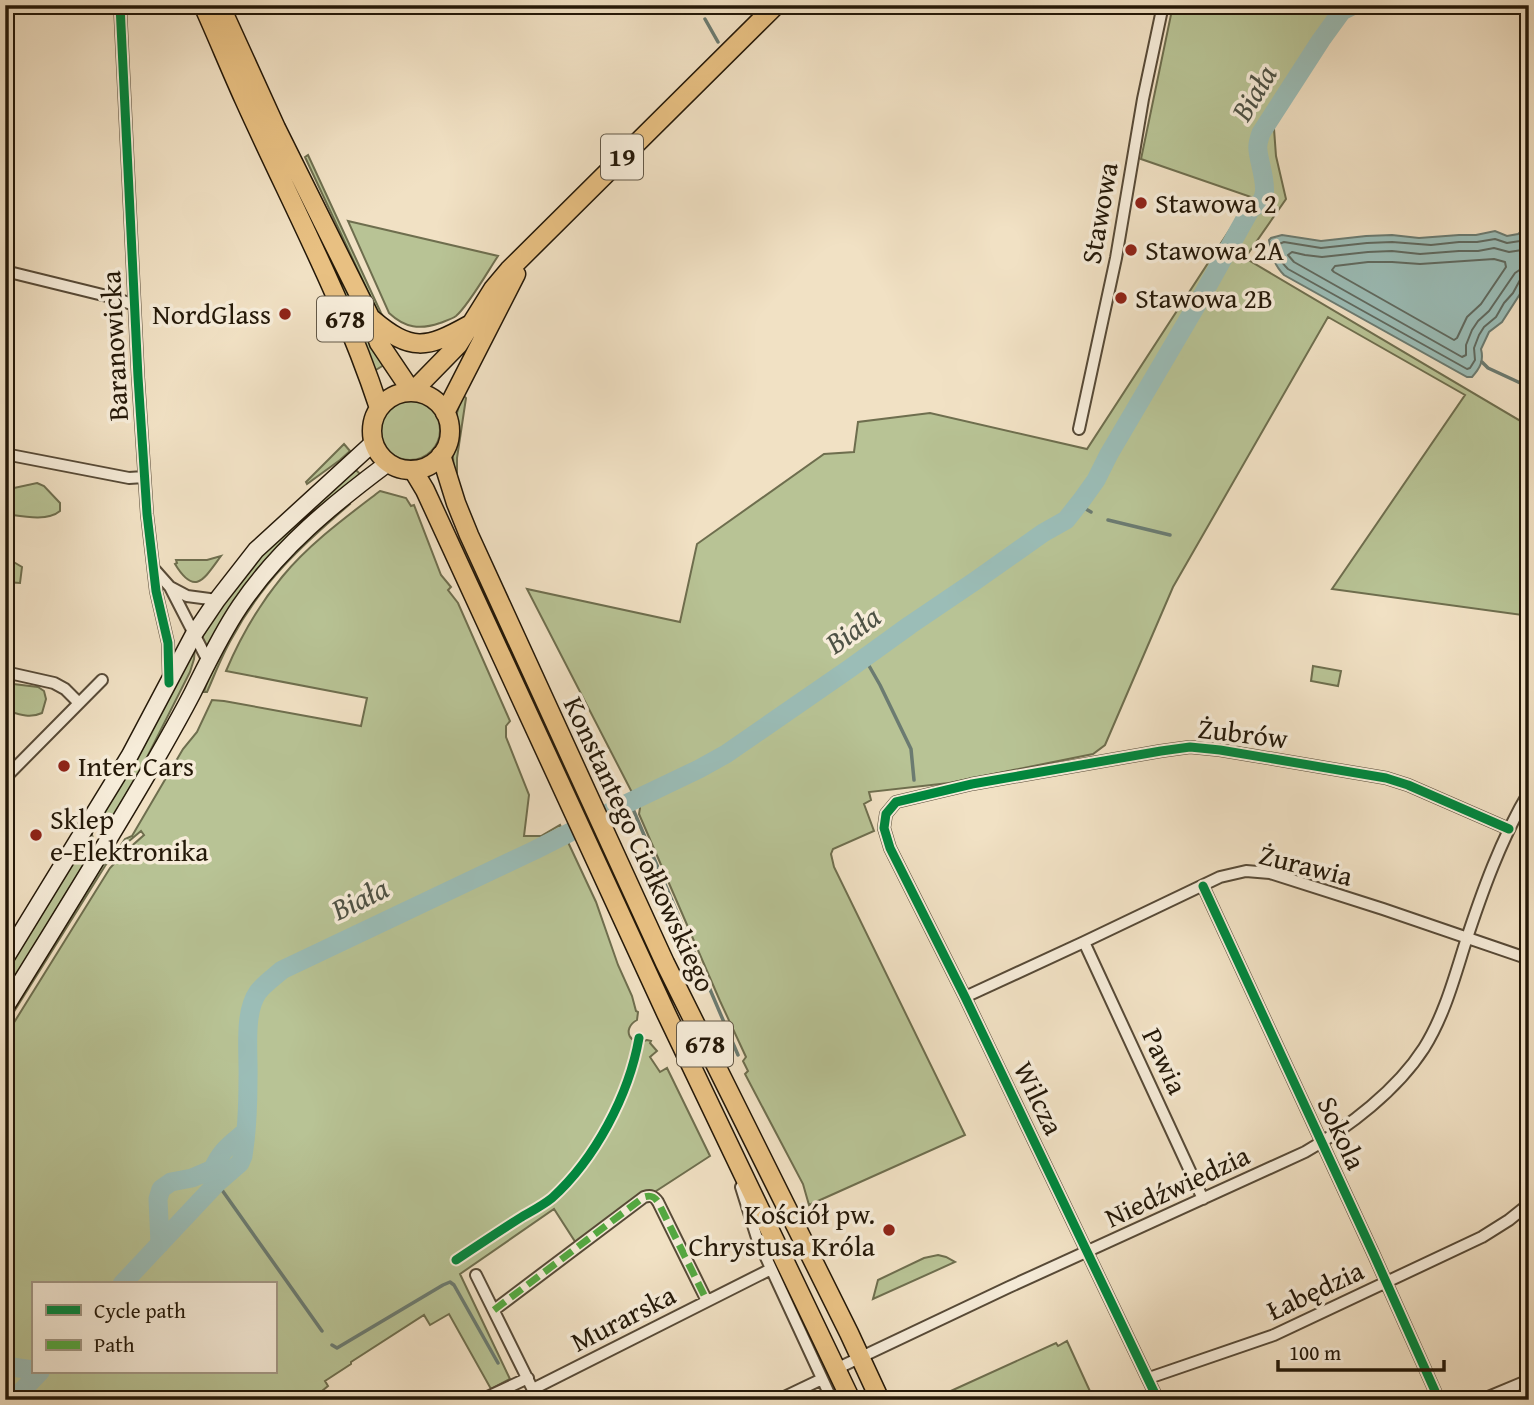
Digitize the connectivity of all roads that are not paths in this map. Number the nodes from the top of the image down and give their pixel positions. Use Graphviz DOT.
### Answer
graph roads {
  1 [pos="120,5"];
  2 [pos="203,5"];
  3 [pos="220,5"];
  4 [pos="776,5"];
  5 [pos="1163,5"];
  6 [pos="527,252"];
  7 [pos="5,271"];
  8 [pos="134,305"];
  9 [pos="370,317"];
  10 [pos="471,325"];
  11 [pos="412,392"];
  12 [pos="379,408"];
  13 [pos="445,413"];
  14 [pos="1079,429"];
  15 [pos="373,443"];
  16 [pos="5,454"];
  17 [pos="441,455"];
  18 [pos="388,463"];
  19 [pos="413,470"];
  20 [pos="144,477"];
  21 [pos="154,569"];
  22 [pos="170,587"];
  23 [pos="217,600"];
  24 [pos="194,634"];
  25 [pos="208,661"];
  26 [pos="5,672"];
  27 [pos="102,680"];
  28 [pos="169,683"];
  29 [pos="79,703"];
  30 [pos="5,778"];
  31 [pos="1527,799"];
  32 [pos="886,814"];
  33 [pos="1509,829"];
  34 [pos="1203,886"];
  35 [pos="1467,939"];
  36 [pos="1084,942"];
  37 [pos="5,959"];
  38 [pos="1529,959"];
  39 [pos="965,997"];
  40 [pos="5,1008"];
  41 [pos="721,1127"];
  42 [pos="1322,1142"];
  43 [pos="763,1160"];
  44 [pos="743,1171"];
  45 [pos="1203,1199"];
  46 [pos="1529,1204"];
  47 [pos="1088,1252"];
  48 [pos="771,1269"];
  49 [pos="476,1275"];
  50 [pos="1386,1282"];
  51 [pos="706,1301"];
  52 [pos="494,1310"];
  53 [pos="860,1358"];
  54 [pos="829,1374"];
  55 [pos="1149,1378"];
  56 [pos="1529,1380"];
  57 [pos="533,1389"];
  58 [pos="1437,1396"];
  59 [pos="481,1400"];
  60 [pos="778,1400"];
  61 [pos="832,1400"];
  62 [pos="851,1400"];
  63 [pos="880,1400"];
  64 [pos="1158,1400"];
  65 [pos="1419,1400"];
  66 [pos="1481,1400"];
  1 -- 8 [label="street, Baranowicka"];
  2 -- 12 [label="main road, 678"];
  3 -- 9 [label="main road, 678"];
  4 -- 6 [label="main road, 19"];
  5 -- 14 [label="street, Stawowa"];
  6 -- 10 [label="main road, 19"];
  6 -- 13 [label="main road, 19"];
  7 -- 8 [label="street"];
  8 -- 20 [label="street, Baranowicka"];
  9 -- 10 [label="main road"];
  9 -- 11 [label="main road, 678"];
  10 -- 11 [label="main road, 19"];
  11 -- 12 [label="main road, 19"];
  11 -- 13 [label="main road"];
  12 -- 15 [label="main road"];
  13 -- 17 [label="main road, 19"];
  15 -- 18 [label="main road"];
  15 -- 23 [label="main road"];
  16 -- 20 [label="street"];
  17 -- 19 [label="main road"];
  17 -- 43 [label="main road, Konstantego Ciołkowskiego / 678"];
  18 -- 19 [label="main road"];
  18 -- 25 [label="main road"];
  19 -- 41 [label="main road, Konstantego Ciołkowskiego / 678"];
  20 -- 21 [label="street, Baranowicka"];
  21 -- 22 [label="street"];
  21 -- 28 [label="street, Baranowicka"];
  22 -- 23 [label="street"];
  22 -- 24 [label="street"];
  23 -- 24 [label="main road"];
  24 -- 25 [label="street"];
  24 -- 28 [label="main road"];
  25 -- 40 [label="main road"];
  26 -- 29 [label="street"];
  27 -- 29 [label="street"];
  28 -- 37 [label="main road"];
  29 -- 30 [label="street"];
  31 -- 33 [label="street, Niedźwiedzia"];
  32 -- 33 [label="street, Żubrów"];
  32 -- 39 [label="street, Wilcza"];
  33 -- 35 [label="street, Niedźwiedzia"];
  34 -- 35 [label="street, Żurawia"];
  34 -- 36 [label="street, Żurawia"];
  34 -- 42 [label="street, Sokola"];
  35 -- 38 [label="street, Żurawia"];
  35 -- 42 [label="street, Niedźwiedzia"];
  36 -- 39 [label="street, Żurawia"];
  36 -- 45 [label="street, Pawia"];
  39 -- 47 [label="street, Wilcza"];
  41 -- 44 [label="main road, Konstantego Ciołkowskiego / 678"];
  41 -- 48 [label="street, Konstantego Ciołkowskiego"];
  42 -- 45 [label="street, Niedźwiedzia"];
  42 -- 50 [label="street, Sokola"];
  43 -- 44 [label="main road"];
  43 -- 53 [label="main road, Konstantego Ciołkowskiego / 678"];
  44 -- 54 [label="main road, Konstantego Ciołkowskiego / 678"];
  45 -- 47 [label="street, Niedźwiedzia"];
  46 -- 50 [label="street, Łabędzia"];
  47 -- 53 [label="street, Niedźwiedzia"];
  47 -- 55 [label="street, Wilcza"];
  48 -- 51 [label="street, Murarska"];
  48 -- 54 [label="street, Konstantego Ciołkowskiego"];
  49 -- 52 [label="street"];
  50 -- 55 [label="street, Łabędzia"];
  50 -- 58 [label="street, Sokola"];
  51 -- 52 [label="street"];
  51 -- 57 [label="street, Murarska"];
  52 -- 57 [label="street"];
  53 -- 54 [label="street, Niedźwiedzia"];
  53 -- 63 [label="main road, Konstantego Ciołkowskiego / 678"];
  54 -- 60 [label="street, Niedźwiedzia"];
  54 -- 61 [label="street, Konstantego Ciołkowskiego"];
  54 -- 62 [label="main road, Konstantego Ciołkowskiego / 678"];
  55 -- 64 [label="street, Wilcza"];
  56 -- 66 [label="street"];
  57 -- 59 [label="street, Murarska"];
  58 -- 65 [label="street"];
}
